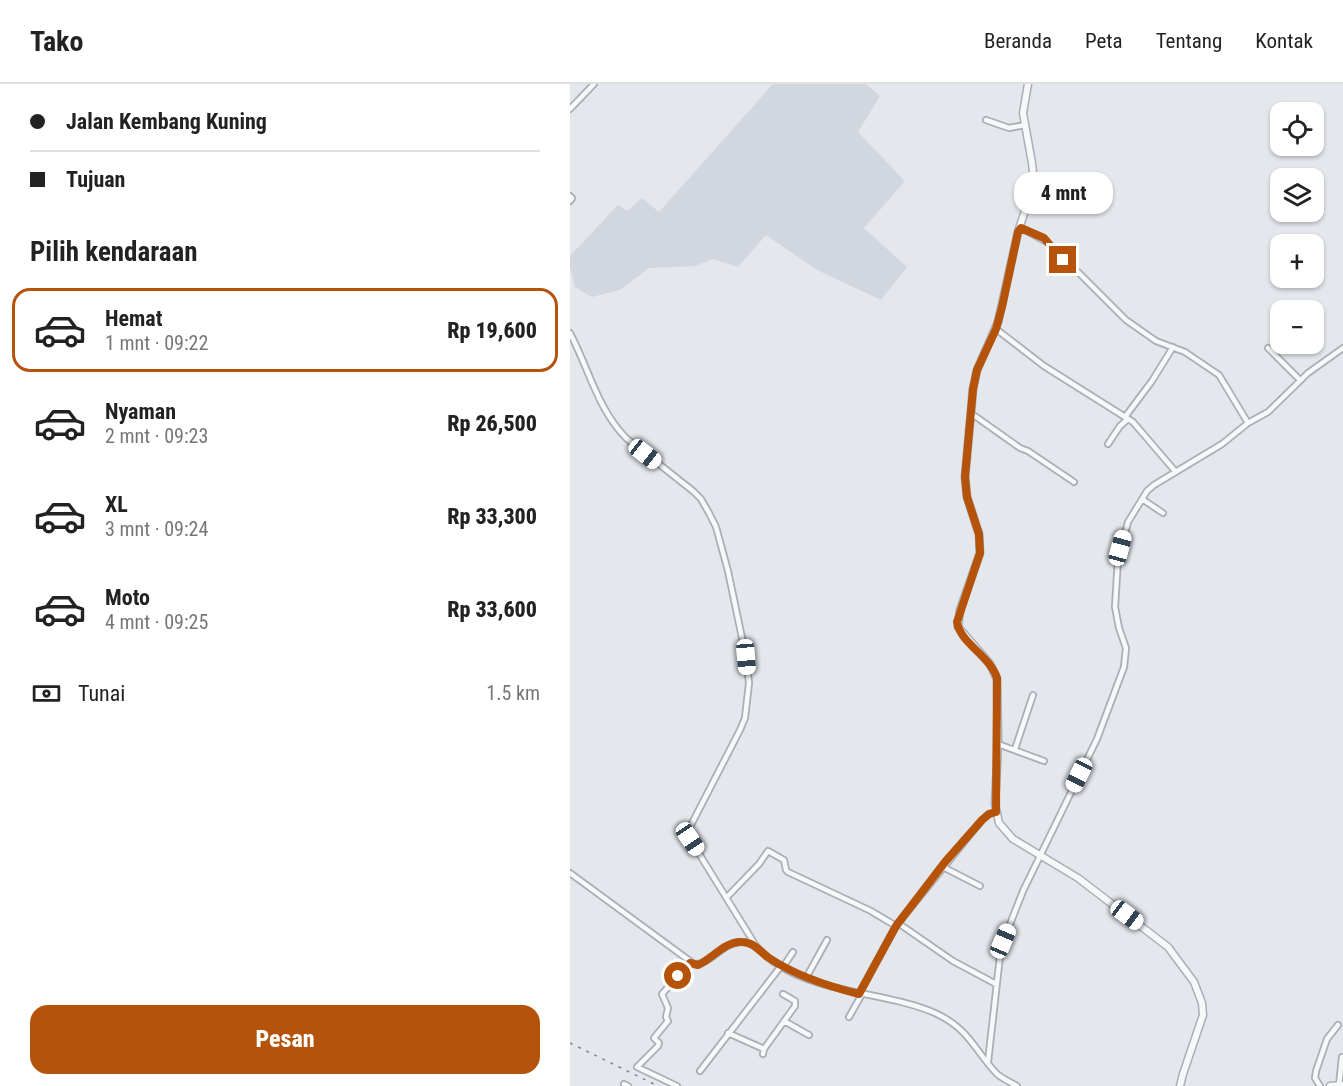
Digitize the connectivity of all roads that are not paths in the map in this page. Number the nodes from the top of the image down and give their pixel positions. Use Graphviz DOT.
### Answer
graph roads {
  1 [pos="594,84"];
  2 [pos="1026,85"];
  3 [pos="570,109"];
  4 [pos="986,120"];
  5 [pos="1025,125"];
  6 [pos="570,196"];
  7 [pos="570,201"];
  8 [pos="1021,228"];
  9 [pos="996,329"];
  10 [pos="570,333"];
  11 [pos="1173,347"];
  12 [pos="1268,348"];
  13 [pos="1343,348"];
  14 [pos="1300,380"];
  15 [pos="972,414"];
  16 [pos="1127,418"];
  17 [pos="1248,423"];
  18 [pos="1108,444"];
  19 [pos="1175,471"];
  20 [pos="1074,482"];
  21 [pos="1142,499"];
  22 [pos="1163,513"];
  23 [pos="1033,695"];
  24 [pos="998,744"];
  25 [pos="1015,749"];
  26 [pos="1044,761"];
  27 [pos="996,812"];
  28 [pos="1040,855"];
  29 [pos="943,867"];
  30 [pos="570,873"];
  31 [pos="980,886"];
  32 [pos="727,897"];
  33 [pos="897,924"];
  34 [pos="827,940"];
  35 [pos="756,946"];
  36 [pos="793,952"];
  37 [pos="690,963"];
  38 [pos="782,967"];
  39 [pos="806,978"];
  40 [pos="996,984"];
  41 [pos="783,994"];
  42 [pos="860,994"];
  43 [pos="849,1017"];
  44 [pos="784,1021"];
  45 [pos="1338,1024"];
  46 [pos="728,1033"];
  47 [pos="810,1035"];
  48 [pos="1342,1057"];
  49 [pos="988,1062"];
  50 [pos="700,1071"];
  51 [pos="1341,1085"];
  52 [pos="677,1086"];
  53 [pos="1017,1086"];
  54 [pos="1180,1086"];
  55 [pos="1320,1086"];
  56 [pos="1330,1086"];
  1 -- 3 [label="street"];
  2 -- 5 [label="street"];
  4 -- 5 [label="street"];
  5 -- 8 [label="street"];
  6 -- 7 [label="street"];
  8 -- 9 [label="street"];
  8 -- 11 [label="street"];
  9 -- 15 [label="street"];
  9 -- 16 [label="street"];
  10 -- 32 [label="street"];
  11 -- 16 [label="street"];
  11 -- 17 [label="street"];
  12 -- 14 [label="street"];
  13 -- 14 [label="street"];
  14 -- 17 [label="street"];
  15 -- 20 [label="street"];
  15 -- 24 [label="street"];
  16 -- 18 [label="street"];
  16 -- 19 [label="street"];
  17 -- 19 [label="street"];
  19 -- 21 [label="street"];
  21 -- 22 [label="street"];
  21 -- 28 [label="street"];
  23 -- 25 [label="street"];
  24 -- 25 [label="street"];
  24 -- 27 [label="street"];
  25 -- 26 [label="street"];
  27 -- 28 [label="street"];
  27 -- 29 [label="street"];
  28 -- 40 [label="street"];
  28 -- 54 [label="street"];
  29 -- 31 [label="street"];
  29 -- 33 [label="street"];
  30 -- 37 [label="street"];
  32 -- 33 [label="street"];
  32 -- 35 [label="street"];
  33 -- 40 [label="street"];
  33 -- 42 [label="street"];
  34 -- 39 [label="street"];
  35 -- 37 [label="street"];
  35 -- 38 [label="street"];
  36 -- 38 [label="street"];
  37 -- 52 [label="street"];
  38 -- 39 [label="street"];
  38 -- 46 [label="street"];
  39 -- 42 [label="street"];
  40 -- 49 [label="street"];
  41 -- 44 [label="street"];
  42 -- 43 [label="street"];
  42 -- 49 [label="street"];
  44 -- 46 [label="street"];
  44 -- 47 [label="street"];
  45 -- 55 [label="street"];
  46 -- 50 [label="street"];
  48 -- 51 [label="street"];
  49 -- 53 [label="street"];
  51 -- 56 [label="street"];
}
